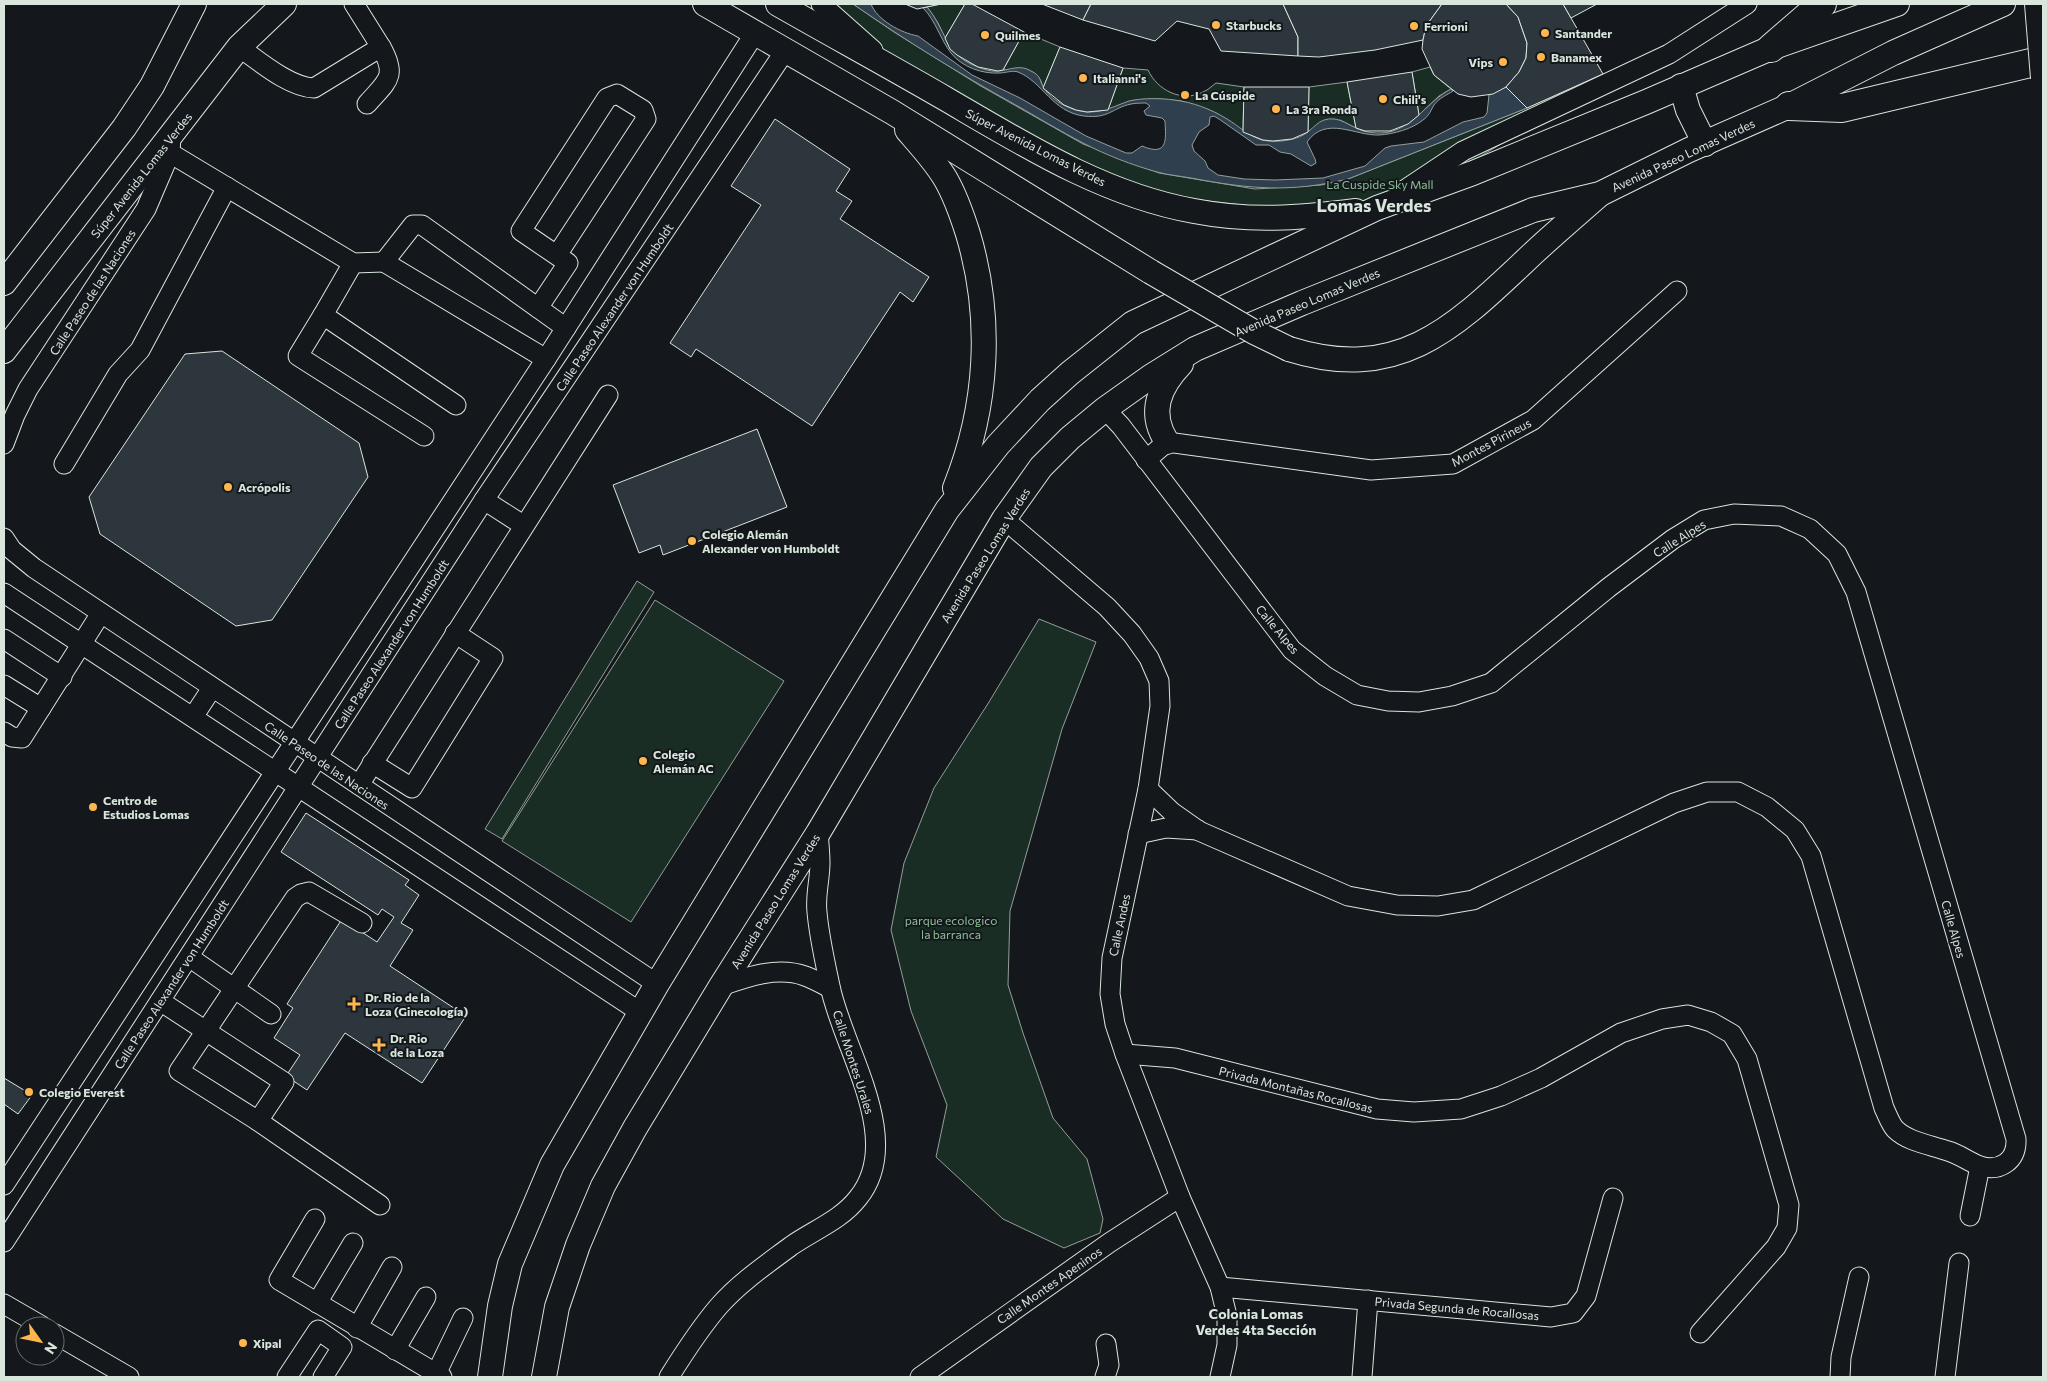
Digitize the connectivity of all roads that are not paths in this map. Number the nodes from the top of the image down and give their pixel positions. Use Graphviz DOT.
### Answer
graph roads {
  1 [pos="194,4"];
  2 [pos="284,4"];
  3 [pos="354,4"];
  4 [pos="705,4"];
  5 [pos="778,4"];
  6 [pos="821,4"];
  7 [pos="1747,4"];
  8 [pos="1822,4"];
  9 [pos="1895,4"];
  10 [pos="2003,4"];
  11 [pos="2037,4"];
  12 [pos="755,33"];
  13 [pos="239,47"];
  14 [pos="382,47"];
  15 [pos="1771,48"];
  16 [pos="785,51"];
  17 [pos="2043,60"];
  18 [pos="896,71"];
  19 [pos="2043,78"];
  20 [pos="1681,86"];
  21 [pos="367,104"];
  22 [pos="1789,106"];
  23 [pos="892,112"];
  24 [pos="705,113"];
  25 [pos="733,130"];
  26 [pos="171,144"];
  27 [pos="1705,144"];
  28 [pos="227,187"];
  29 [pos="1600,194"];
  30 [pos="1377,208"];
  31 [pos="557,255"];
  32 [pos="384,262"];
  33 [pos="354,263"];
  34 [pos="4,283"];
  35 [pos="1677,291"];
  36 [pos="538,308"];
  37 [pos="323,315"];
  38 [pos="566,328"];
  39 [pos="1195,349"];
  40 [pos="4,351"];
  41 [pos="546,359"];
  42 [pos="608,394"];
  43 [pos="456,406"];
  44 [pos="1105,409"];
  45 [pos="424,436"];
  46 [pos="1167,442"];
  47 [pos="4,444"];
  48 [pos="1146,460"];
  49 [pos="64,464"];
  50 [pos="484,500"];
  51 [pos="946,510"];
  52 [pos="1004,519"];
  53 [pos="523,525"];
  54 [pos="4,538"];
  55 [pos="425,541"];
  56 [pos="450,552"];
  57 [pos="4,593"];
  58 [pos="101,613"];
  59 [pos="455,633"];
  60 [pos="4,640"];
  61 [pos="82,644"];
  62 [pos="62,677"];
  63 [pos="4,685"];
  64 [pos="212,688"];
  65 [pos="41,708"];
  66 [pos="193,717"];
  67 [pos="4,732"];
  68 [pos="294,743"];
  69 [pos="318,758"];
  70 [pos="372,763"];
  71 [pos="276,772"];
  72 [pos="359,785"];
  73 [pos="299,787"];
  74 [pos="1148,789"];
  75 [pos="1199,831"];
  76 [pos="818,833"];
  77 [pos="1138,834"];
  78 [pos="362,923"];
  79 [pos="189,957"];
  80 [pos="657,984"];
  81 [pos="721,986"];
  82 [pos="235,988"];
  83 [pos="830,988"];
  84 [pos="160,1001"];
  85 [pos="640,1012"];
  86 [pos="271,1014"];
  87 [pos="113,1019"];
  88 [pos="206,1031"];
  89 [pos="138,1035"];
  90 [pos="1125,1054"];
  91 [pos="258,1121"];
  92 [pos="1980,1166"];
  93 [pos="4,1185"];
  94 [pos="1180,1197"];
  95 [pos="1613,1198"];
  96 [pos="380,1205"];
  97 [pos="1970,1216"];
  98 [pos="315,1218"];
  99 [pos="4,1242"];
  100 [pos="353,1243"];
  101 [pos="1959,1263"];
  102 [pos="392,1267"];
  103 [pos="1858,1276"];
  104 [pos="1220,1287"];
  105 [pos="426,1297"];
  106 [pos="1368,1300"];
  107 [pos="317,1303"];
  108 [pos="4,1304"];
  109 [pos="25,1316"];
  110 [pos="463,1318"];
  111 [pos="358,1328"];
  112 [pos="1700,1333"];
  113 [pos="65,1340"];
  114 [pos="1106,1344"];
  115 [pos="395,1350"];
  116 [pos="439,1376"];
  117 [pos="129,1377"];
  118 [pos="287,1377"];
  119 [pos="323,1377"];
  120 [pos="490,1377"];
  121 [pos="544,1377"];
  122 [pos="669,1377"];
  123 [pos="920,1377"];
  124 [pos="1106,1377"];
  125 [pos="1220,1377"];
  126 [pos="1362,1377"];
  127 [pos="1840,1377"];
  128 [pos="1945,1377"];
  1 -- 34 [label="main road"];
  2 -- 13 [label="main road, Súper Avenida Lomas Verdes"];
  3 -- 14 [label="street"];
  4 -- 12 [label="main road"];
  5 -- 18 [label="main road, Súper Avenida Lomas Verdes"];
  6 -- 18 [label="street"];
  7 -- 30 [label="street"];
  8 -- 15 [label="highway"];
  9 -- 15 [label="main road"];
  10 -- 22 [label="main road, Avenida Paseo Lomas Verdes"];
  11 -- 19 [label="main road, bridge"];
  12 -- 16 [label="main road"];
  12 -- 24 [label="street"];
  13 -- 14 [label="street"];
  13 -- 26 [label="main road, Súper Avenida Lomas Verdes"];
  14 -- 21 [label="street"];
  15 -- 20 [label="main road"];
  16 -- 23 [label="main road"];
  16 -- 25 [label="street, Calle Paseo Alexander von Humboldt"];
  17 -- 22 [label="highway"];
  18 -- 30 [label="main road, Súper Avenida Lomas Verdes"];
  20 -- 27 [label="main road"];
  20 -- 30 [label="main road"];
  22 -- 27 [label="main road, Avenida Paseo Lomas Verdes"];
  23 -- 29 [label="main road, bridge"];
  23 -- 51 [label="main road"];
  24 -- 25 [label="street"];
  24 -- 38 [label="street"];
  25 -- 50 [label="street, Calle Paseo Alexander von Humboldt"];
  26 -- 28 [label="street"];
  26 -- 40 [label="main road, Súper Avenida Lomas Verdes"];
  26 -- 47 [label="street, Calle Paseo de las Naciones"];
  27 -- 29 [label="main road, Avenida Paseo Lomas Verdes"];
  28 -- 33 [label="street"];
  28 -- 49 [label="street"];
  29 -- 39 [label="main road, Avenida Paseo Lomas Verdes"];
  30 -- 51 [label="main road"];
  31 -- 31 [label="street"];
  31 -- 36 [label="street"];
  32 -- 33 [label="street"];
  32 -- 36 [label="street"];
  32 -- 41 [label="street"];
  33 -- 37 [label="street"];
  35 -- 46 [label="street, Montes Pirineus"];
  36 -- 38 [label="street"];
  37 -- 43 [label="street"];
  37 -- 45 [label="street"];
  38 -- 41 [label="street"];
  39 -- 44 [label="main road, Avenida Paseo Lomas Verdes"];
  39 -- 46 [label="main road"];
  41 -- 55 [label="street"];
  42 -- 53 [label="street"];
  44 -- 48 [label="street, Calle Alpes"];
  44 -- 52 [label="main road, Avenida Paseo Lomas Verdes"];
  46 -- 48 [label="street"];
  48 -- 92 [label="street, Calle Alpes"];
  50 -- 53 [label="street"];
  50 -- 56 [label="street, Calle Paseo Alexander von Humboldt"];
  51 -- 80 [label="main road"];
  52 -- 74 [label="street, Calle Andes"];
  52 -- 76 [label="main road, Avenida Paseo Lomas Verdes"];
  53 -- 59 [label="street"];
  54 -- 58 [label="street, Calle Paseo de las Naciones"];
  55 -- 56 [label="street"];
  55 -- 68 [label="street"];
  56 -- 69 [label="street, Calle Paseo Alexander von Humboldt"];
  57 -- 61 [label="street"];
  58 -- 61 [label="street"];
  58 -- 64 [label="street, Calle Paseo de las Naciones"];
  59 -- 70 [label="street"];
  59 -- 70 [label="street"];
  60 -- 62 [label="street"];
  61 -- 62 [label="street"];
  61 -- 66 [label="street"];
  62 -- 65 [label="street"];
  63 -- 65 [label="street"];
  64 -- 66 [label="street"];
  64 -- 68 [label="street, Calle Paseo de las Naciones"];
  65 -- 67 [label="street"];
  66 -- 71 [label="street"];
  68 -- 69 [label="street, Calle Paseo de las Naciones"];
  68 -- 71 [label="street"];
  69 -- 72 [label="street, Calle Paseo de las Naciones"];
  69 -- 73 [label="street, Calle Paseo Alexander von Humboldt"];
  70 -- 72 [label="street"];
  71 -- 73 [label="street"];
  71 -- 87 [label="street"];
  72 -- 80 [label="street, Calle Paseo de las Naciones"];
  73 -- 79 [label="street, Calle Paseo Alexander von Humboldt"];
  73 -- 85 [label="street"];
  74 -- 75 [label="street"];
  74 -- 77 [label="street, Calle Andes"];
  75 -- 77 [label="street"];
  75 -- 92 [label="street"];
  76 -- 81 [label="main road, Avenida Paseo Lomas Verdes"];
  76 -- 83 [label="street, Calle Montes Urales"];
  77 -- 90 [label="street, Calle Andes"];
  78 -- 82 [label="street"];
  79 -- 82 [label="street"];
  79 -- 84 [label="street, Calle Paseo Alexander von Humboldt"];
  80 -- 85 [label="main road"];
  81 -- 83 [label="street"];
  81 -- 121 [label="main road, Avenida Paseo Lomas Verdes"];
  82 -- 86 [label="street"];
  82 -- 88 [label="street"];
  83 -- 122 [label="street, Calle Montes Urales"];
  84 -- 88 [label="street"];
  84 -- 89 [label="street, Calle Paseo Alexander von Humboldt"];
  85 -- 120 [label="main road"];
  87 -- 89 [label="street"];
  87 -- 93 [label="street"];
  88 -- 91 [label="street"];
  88 -- 91 [label="street"];
  89 -- 99 [label="street, Calle Paseo Alexander von Humboldt"];
  90 -- 94 [label="street, Calle Andes"];
  90 -- 112 [label="street, Privada Montañas Rocallosas"];
  91 -- 96 [label="street"];
  92 -- 97 [label="street"];
  94 -- 104 [label="street, Calle Andes"];
  94 -- 123 [label="street, Calle Montes Apeninos"];
  95 -- 106 [label="street, Privada Segunda de Rocallosas"];
  98 -- 107 [label="street"];
  100 -- 107 [label="street"];
  101 -- 128 [label="street"];
  102 -- 111 [label="street"];
  103 -- 127 [label="street"];
  104 -- 106 [label="street, Privada Segunda de Rocallosas"];
  104 -- 125 [label="street, Calle Andes"];
  105 -- 115 [label="street"];
  106 -- 126 [label="street"];
  107 -- 111 [label="street"];
  108 -- 109 [label="street"];
  110 -- 116 [label="street"];
  111 -- 115 [label="street"];
  113 -- 117 [label="street"];
  114 -- 124 [label="street"];
  115 -- 116 [label="street"];
  118 -- 119 [label="street"];
}
